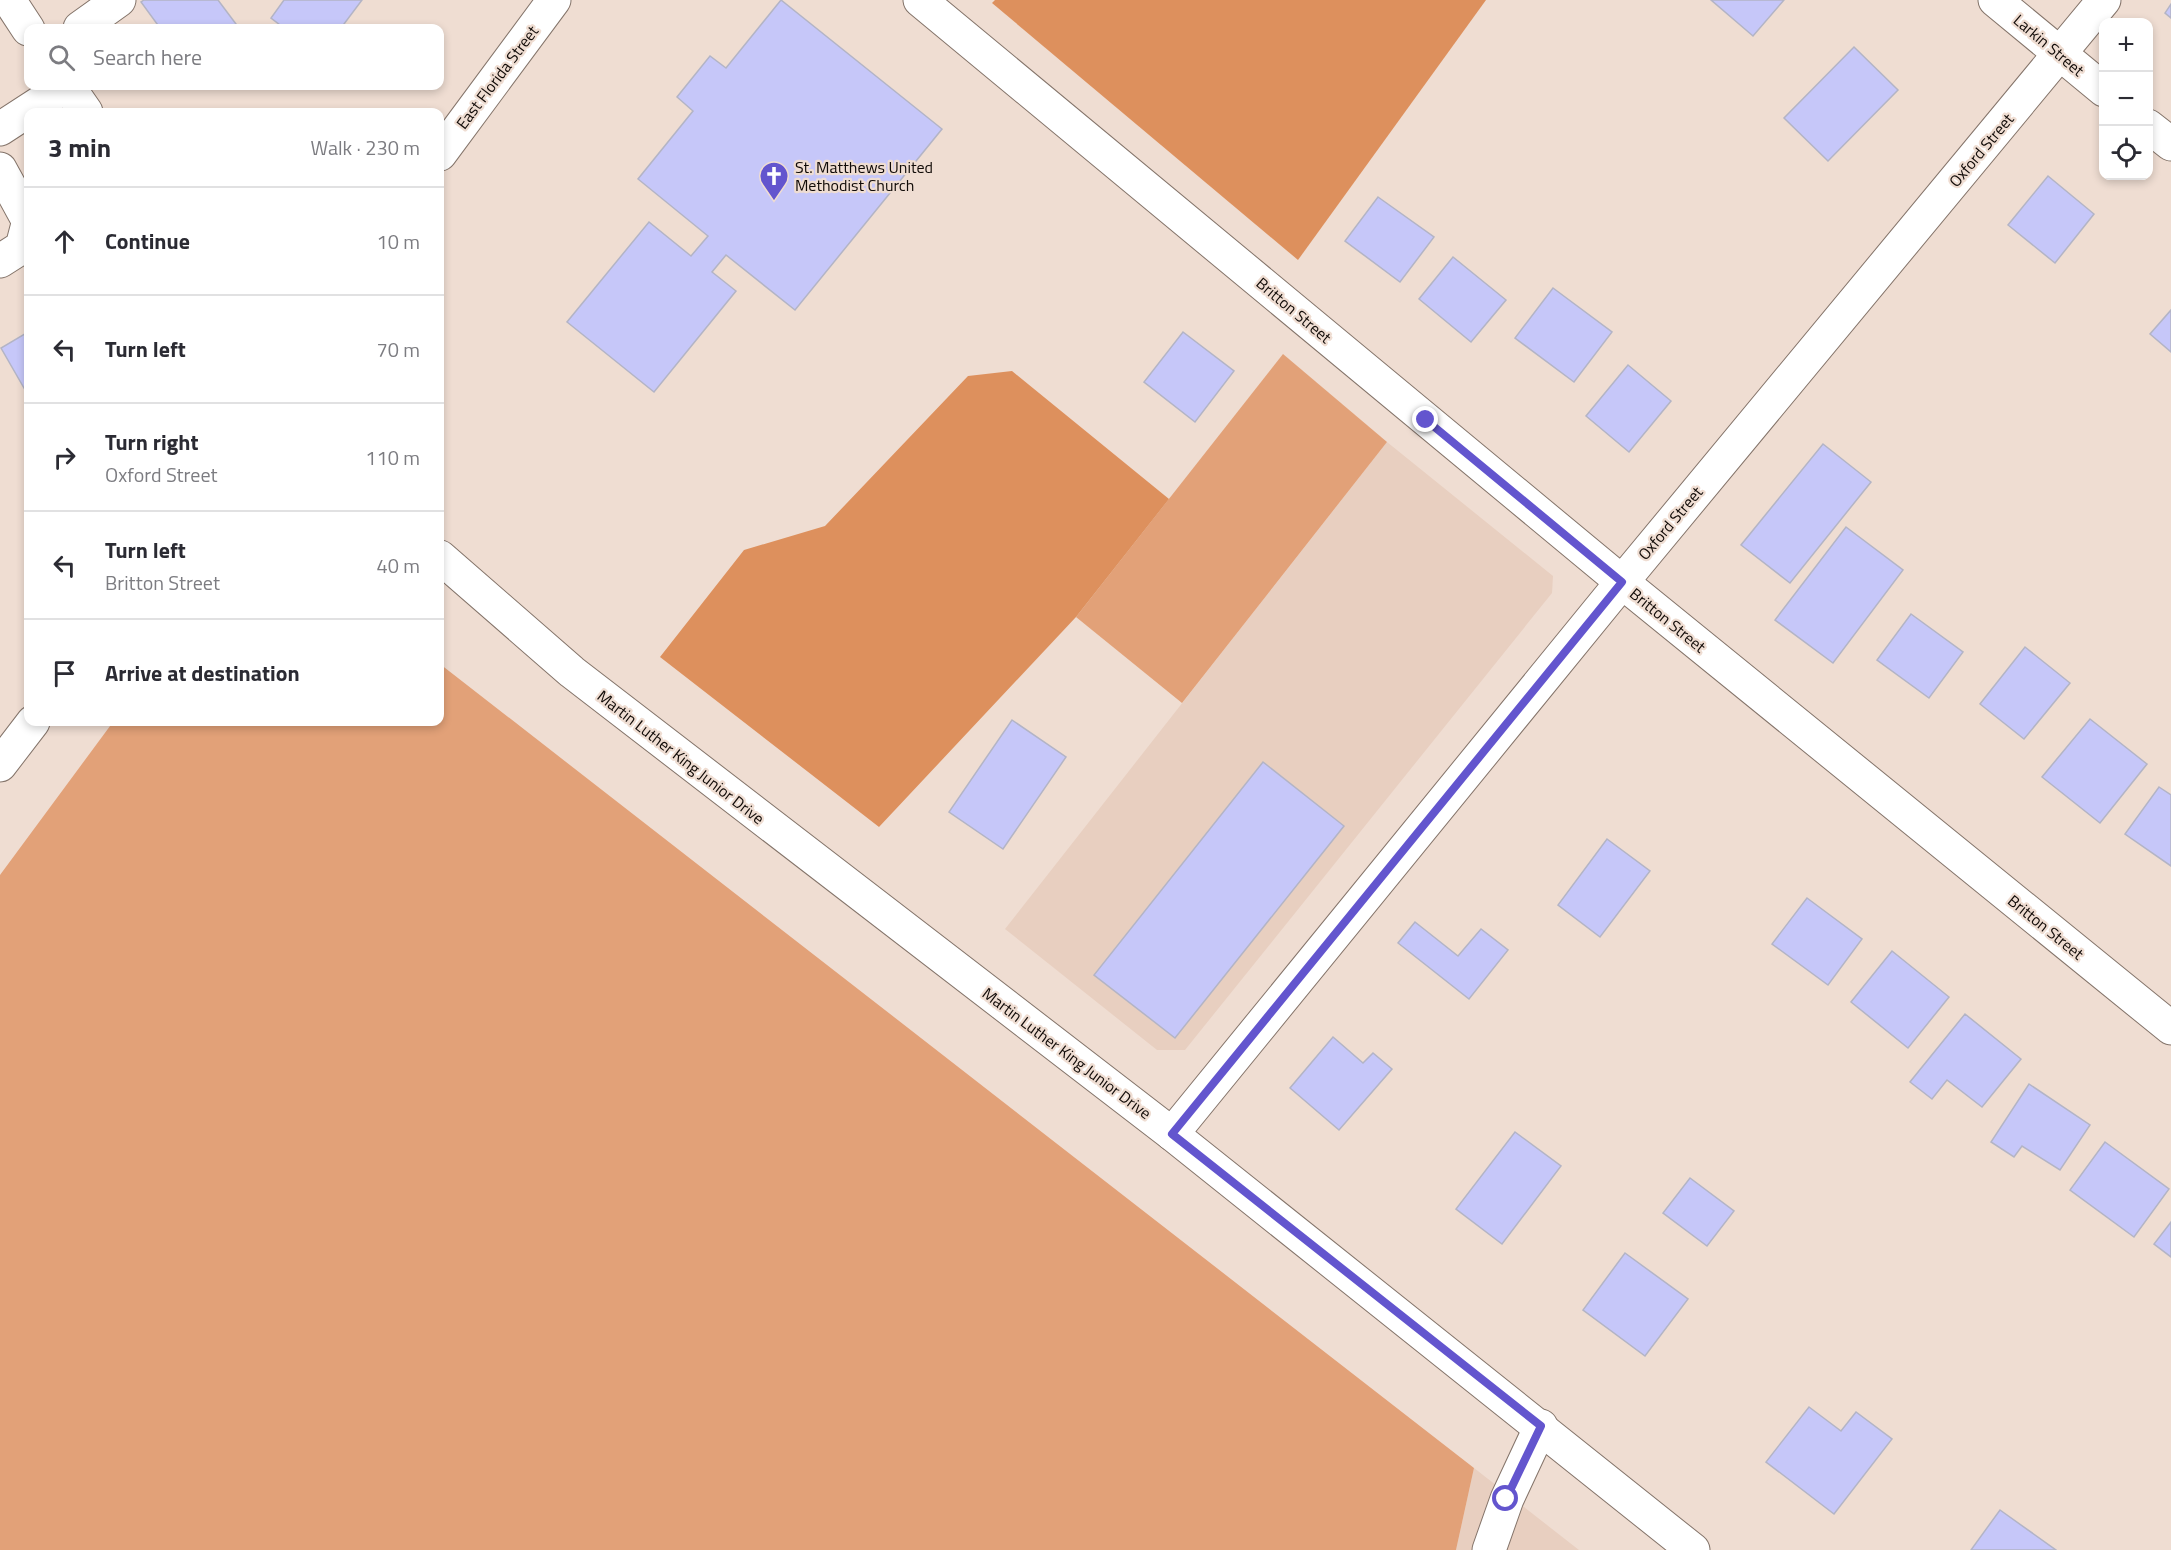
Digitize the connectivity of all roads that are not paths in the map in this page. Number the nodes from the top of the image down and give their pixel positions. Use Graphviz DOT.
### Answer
graph roads {
  1 [pos="9,0"];
  2 [pos="120,0"];
  3 [pos="554,0"];
  4 [pos="920,0"];
  5 [pos="1995,0"];
  6 [pos="2104,0"];
  7 [pos="25,24"];
  8 [pos="86,24"];
  9 [pos="2060,55"];
  10 [pos="2099,87"];
  11 [pos="61,90"];
  12 [pos="70,90"];
  13 [pos="33,108"];
  14 [pos="83,108"];
  15 [pos="24,114"];
  16 [pos="0,129"];
  17 [pos="2153,130"];
  18 [pos="2171,144"];
  19 [pos="444,149"];
  20 [pos="0,169"];
  21 [pos="24,214"];
  22 [pos="24,239"];
  23 [pos="0,261"];
  24 [pos="444,560"];
  25 [pos="1622,582"];
  26 [pos="30,726"];
  27 [pos="0,765"];
  28 [pos="2171,1028"];
  29 [pos="1172,1134"];
  30 [pos="1541,1426"];
  31 [pos="1496,1546"];
  32 [pos="1693,1550"];
  1 -- 7 [label="street"];
  2 -- 8 [label="street"];
  3 -- 19 [label="street, East Florida Street"];
  4 -- 25 [label="street, Britton Street"];
  5 -- 9 [label="street, Larkin Street"];
  6 -- 9 [label="street, Oxford Street"];
  9 -- 10 [label="street, Larkin Street"];
  9 -- 25 [label="street, Oxford Street"];
  11 -- 13 [label="street"];
  12 -- 14 [label="street"];
  15 -- 16 [label="street"];
  17 -- 18 [label="street"];
  20 -- 21 [label="street"];
  22 -- 23 [label="street"];
  24 -- 29 [label="street, Martin Luther King Junior Drive"];
  25 -- 28 [label="street, Britton Street"];
  25 -- 29 [label="street, Oxford Street"];
  26 -- 27 [label="street"];
  29 -- 30 [label="street, Martin Luther King Junior Drive"];
  30 -- 31 [label="street"];
  30 -- 32 [label="street, Martin Luther King Junior Drive"];
}
